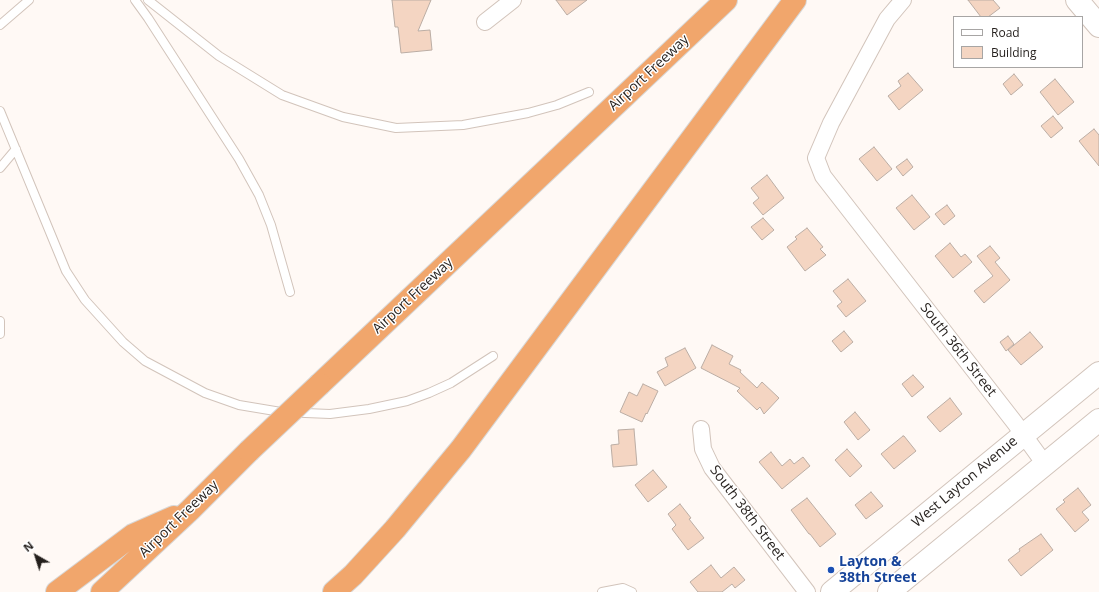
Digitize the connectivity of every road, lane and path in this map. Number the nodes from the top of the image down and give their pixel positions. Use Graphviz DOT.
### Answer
graph roads {
  1 [pos="29,0"];
  2 [pos="135,0"];
  3 [pos="148,0"];
  4 [pos="513,0"];
  5 [pos="726,0"];
  6 [pos="795,0"];
  7 [pos="902,0"];
  8 [pos="1077,0"];
  9 [pos="485,22"];
  10 [pos="0,25"];
  11 [pos="1099,26"];
  12 [pos="589,92"];
  13 [pos="0,111"];
  14 [pos="16,150"];
  15 [pos="0,168"];
  16 [pos="290,292"];
  17 [pos="0,321"];
  18 [pos="0,334"];
  19 [pos="493,356"];
  20 [pos="1099,373"];
  21 [pos="1099,420"];
  22 [pos="701,429"];
  23 [pos="1023,434"];
  24 [pos="1044,463"];
  25 [pos="190,510"];
  26 [pos="351,583"];
  27 [pos="57,592"];
  28 [pos="102,592"];
  29 [pos="334,592"];
  30 [pos="602,592"];
  31 [pos="632,592"];
  32 [pos="806,592"];
  33 [pos="832,592"];
  34 [pos="889,592"];
  1 -- 10 [label="lane"];
  2 -- 16 [label="lane"];
  3 -- 12 [label="lane"];
  4 -- 9 [label="street"];
  5 -- 25 [label="highway, Airport Freeway, bridge"];
  6 -- 26 [label="highway"];
  7 -- 23 [label="street, South 36th Street"];
  8 -- 11 [label="main road"];
  13 -- 14 [label="lane"];
  14 -- 15 [label="lane"];
  14 -- 19 [label="lane"];
  17 -- 18 [label="lane"];
  20 -- 23 [label="main road, West Layton Avenue"];
  21 -- 24 [label="main road"];
  22 -- 32 [label="street, South 38th Street"];
  23 -- 24 [label="street, South 36th Street"];
  23 -- 33 [label="main road, West Layton Avenue"];
  24 -- 34 [label="main road"];
  25 -- 27 [label="highway"];
  25 -- 28 [label="highway, Airport Freeway"];
  26 -- 29 [label="highway"];
  30 -- 31 [label="lane"];
}
